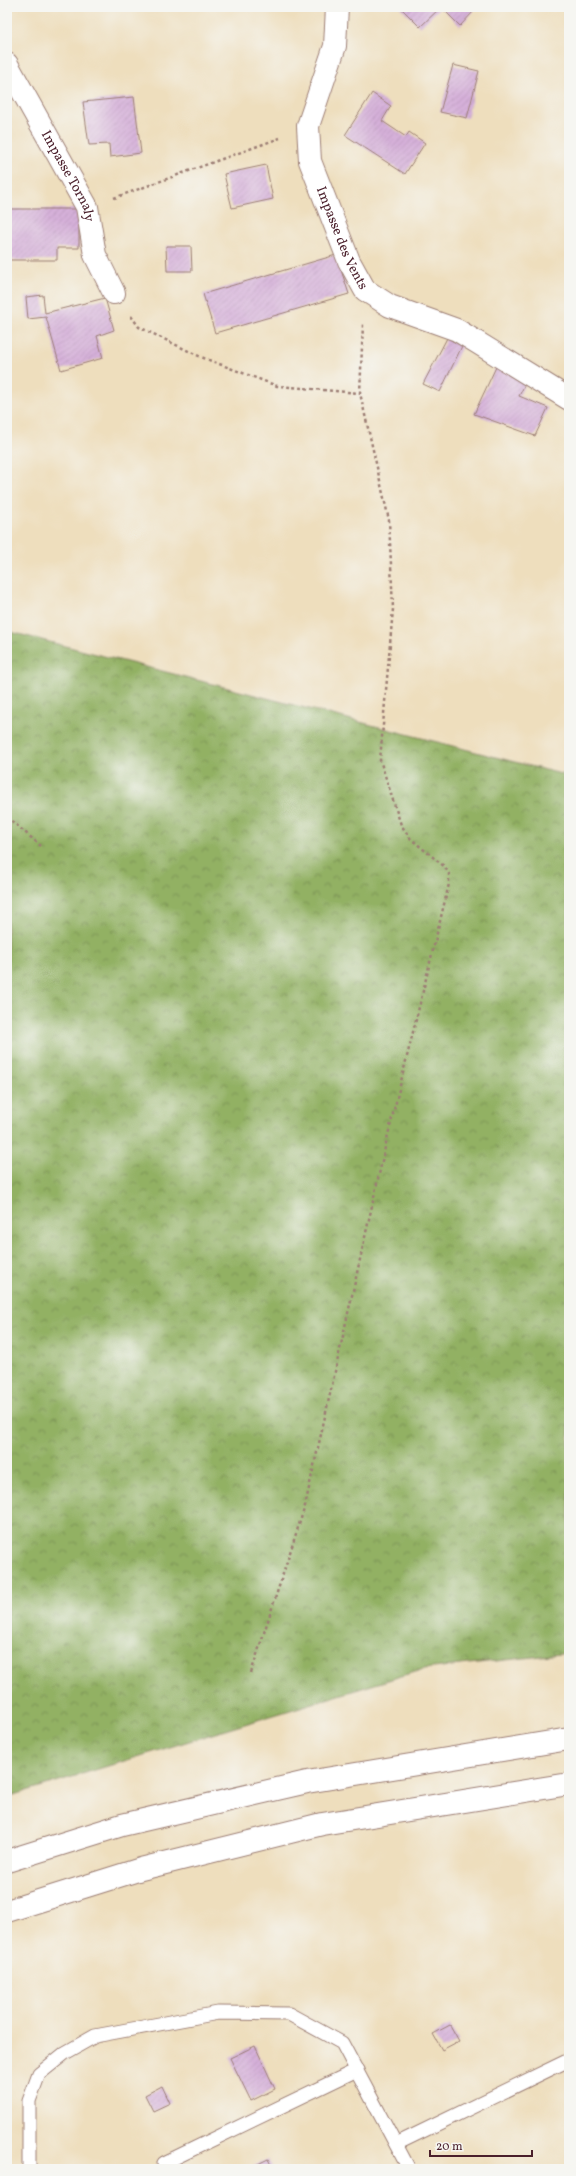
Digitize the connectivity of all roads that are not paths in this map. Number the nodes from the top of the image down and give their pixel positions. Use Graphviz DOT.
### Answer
graph roads {
  1 [pos="337,7"];
  2 [pos="7,64"];
  3 [pos="114,293"];
  4 [pos="569,399"];
  5 [pos="569,1739"];
  6 [pos="569,1784"];
  7 [pos="7,1861"];
  8 [pos="7,1911"];
  9 [pos="569,2060"];
  10 [pos="357,2070"];
  11 [pos="396,2144"];
  12 [pos="164,2163"];
  13 [pos="29,2169"];
  14 [pos="409,2169"];
  1 -- 4 [label="main road, Impasse des Vents"];
  2 -- 3 [label="main road, Impasse Tornaly"];
  5 -- 7 [label="main road"];
  6 -- 8 [label="main road"];
  9 -- 11 [label="lane"];
  10 -- 11 [label="lane"];
  10 -- 12 [label="lane"];
  10 -- 13 [label="lane"];
  11 -- 14 [label="lane"];
}
